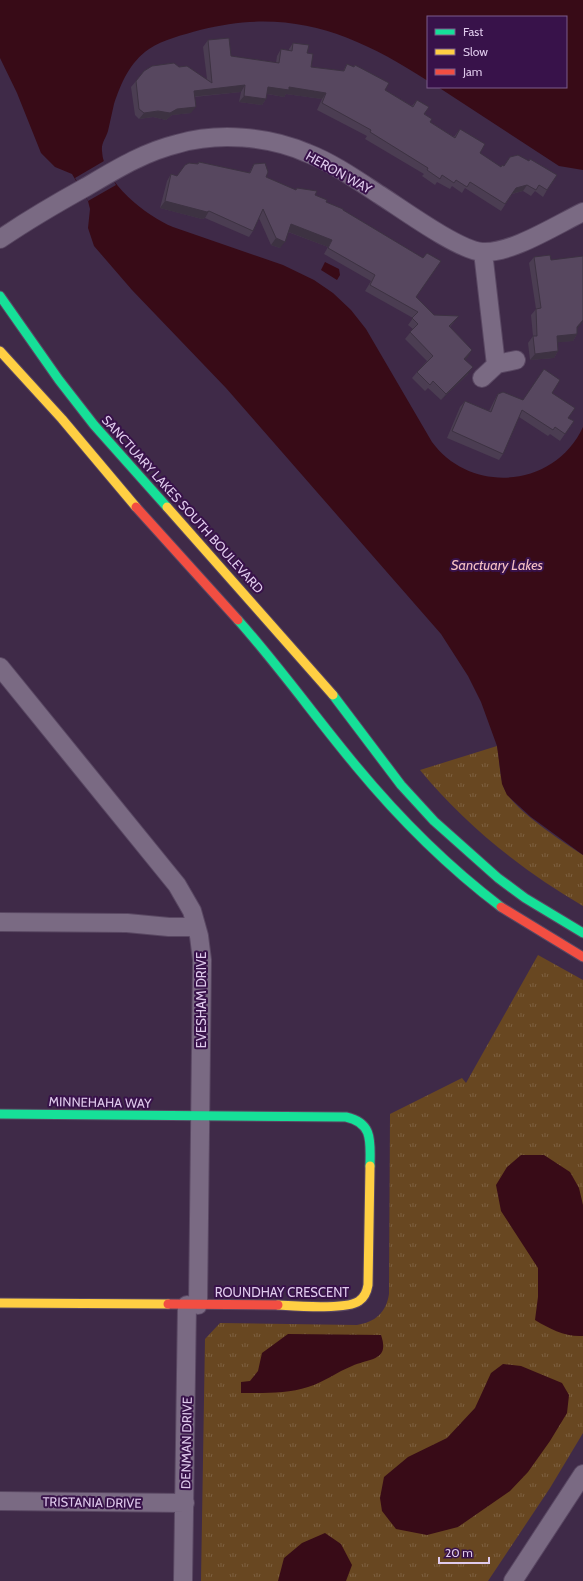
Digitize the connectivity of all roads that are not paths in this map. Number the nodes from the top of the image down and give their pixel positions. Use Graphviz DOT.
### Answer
graph roads {
  1 [pos="583,212"];
  2 [pos="0,239"];
  3 [pos="483,252"];
  4 [pos="0,296"];
  5 [pos="0,351"];
  6 [pos="516,360"];
  7 [pos="496,365"];
  8 [pos="482,378"];
  9 [pos="0,667"];
  10 [pos="355,722"];
  11 [pos="339,735"];
  12 [pos="194,919"];
  13 [pos="0,922"];
  14 [pos="583,933"];
  15 [pos="583,957"];
  16 [pos="0,1114"];
  17 [pos="201,1116"];
  18 [pos="0,1303"];
  19 [pos="193,1305"];
  20 [pos="583,1474"];
  21 [pos="0,1501"];
  22 [pos="185,1503"];
  23 [pos="183,1581"];
  24 [pos="513,1581"];
  1 -- 3 [label="street, HERON WAY"];
  2 -- 3 [label="street, HERON WAY"];
  3 -- 7 [label="street"];
  4 -- 10 [label="street, SANCTUARY LAKES SOUTH BOULEVARD"];
  5 -- 11 [label="street"];
  6 -- 7 [label="street"];
  7 -- 8 [label="street"];
  9 -- 12 [label="street, EVESHAM DRIVE"];
  10 -- 11 [label="street"];
  10 -- 14 [label="street, SANCTUARY LAKES SOUTH BOULEVARD"];
  11 -- 15 [label="street"];
  12 -- 13 [label="street"];
  12 -- 17 [label="street, EVESHAM DRIVE"];
  16 -- 17 [label="street, MINNEHAHA WAY"];
  17 -- 19 [label="street, EVESHAM DRIVE"];
  17 -- 19 [label="street, ROUNDHAY CRESCENT"];
  18 -- 19 [label="street, ROUNDHAY CRESCENT"];
  19 -- 22 [label="street, DENMAN DRIVE"];
  20 -- 24 [label="street"];
  21 -- 22 [label="street, TRISTANIA DRIVE"];
  22 -- 23 [label="street, DENMAN DRIVE"];
}
